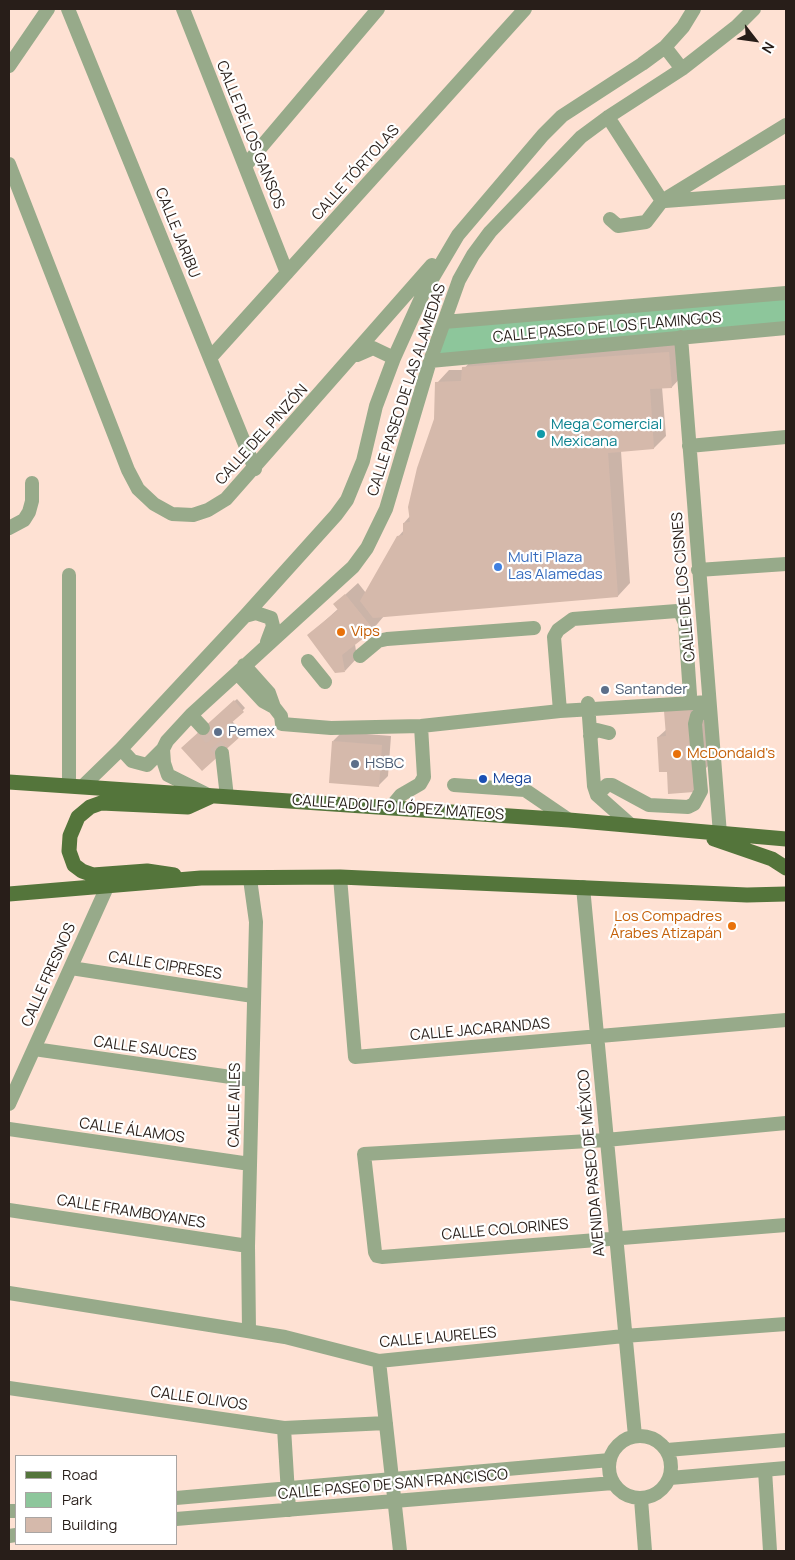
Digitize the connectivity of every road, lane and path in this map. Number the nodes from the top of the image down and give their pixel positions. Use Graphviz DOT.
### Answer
graph roads {
  1 [pos="48,9"];
  2 [pos="68,9"];
  3 [pos="183,9"];
  4 [pos="378,9"];
  5 [pos="525,9"];
  6 [pos="694,9"];
  7 [pos="754,9"];
  8 [pos="665,47"];
  9 [pos="9,66"];
  10 [pos="682,68"];
  11 [pos="608,117"];
  12 [pos="786,125"];
  13 [pos="9,164"];
  14 [pos="245,166"];
  15 [pos="786,192"];
  16 [pos="662,201"];
  17 [pos="610,219"];
  18 [pos="458,235"];
  19 [pos="287,273"];
  20 [pos="786,293"];
  21 [pos="444,322"];
  22 [pos="786,328"];
  23 [pos="681,337"];
  24 [pos="210,358"];
  25 [pos="352,358"];
  26 [pos="394,358"];
  27 [pos="430,361"];
  28 [pos="786,437"];
  29 [pos="689,446"];
  30 [pos="255,469"];
  31 [pos="32,483"];
  32 [pos="9,528"];
  33 [pos="786,564"];
  34 [pos="698,570"];
  35 [pos="69,574"];
  36 [pos="245,616"];
  37 [pos="534,628"];
  38 [pos="266,645"];
  39 [pos="360,656"];
  40 [pos="308,660"];
  41 [pos="241,669"];
  42 [pos="325,682"];
  43 [pos="690,695"];
  44 [pos="710,703"];
  45 [pos="587,707"];
  46 [pos="564,711"];
  47 [pos="191,715"];
  48 [pos="421,726"];
  49 [pos="203,728"];
  50 [pos="608,733"];
  51 [pos="590,736"];
  52 [pos="121,749"];
  53 [pos="163,750"];
  54 [pos="222,753"];
  55 [pos="9,782"];
  56 [pos="454,785"];
  57 [pos="76,786"];
  58 [pos="597,795"];
  59 [pos="211,796"];
  60 [pos="227,797"];
  61 [pos="391,808"];
  62 [pos="569,820"];
  63 [pos="632,826"];
  64 [pos="694,832"];
  65 [pos="720,834"];
  66 [pos="786,839"];
  67 [pos="786,868"];
  68 [pos="340,877"];
  69 [pos="201,878"];
  70 [pos="250,879"];
  71 [pos="107,887"];
  72 [pos="582,887"];
  73 [pos="9,894"];
  74 [pos="786,894"];
  75 [pos="71,968"];
  76 [pos="253,996"];
  77 [pos="786,1020"];
  78 [pos="596,1037"];
  79 [pos="34,1049"];
  80 [pos="252,1080"];
  81 [pos="9,1104"];
  82 [pos="786,1123"];
  83 [pos="9,1129"];
  84 [pos="606,1140"];
  85 [pos="250,1164"];
  86 [pos="9,1210"];
  87 [pos="786,1225"];
  88 [pos="615,1237"];
  89 [pos="248,1246"];
  90 [pos="9,1293"];
  91 [pos="786,1324"];
  92 [pos="249,1331"];
  93 [pos="624,1336"];
  94 [pos="379,1361"];
  95 [pos="9,1388"];
  96 [pos="386,1423"];
  97 [pos="284,1428"];
  98 [pos="634,1436"];
  99 [pos="786,1440"];
  100 [pos="667,1450"];
  101 [pos="610,1460"];
  102 [pos="786,1468"];
  103 [pos="765,1470"];
  104 [pos="670,1478"];
  105 [pos="392,1480"];
  106 [pos="613,1483"];
  107 [pos="288,1489"];
  108 [pos="178,1498"];
  109 [pos="642,1499"];
  110 [pos="395,1502"];
  111 [pos="289,1510"];
  112 [pos="178,1519"];
  113 [pos="400,1551"];
  114 [pos="645,1551"];
  115 [pos="770,1551"];
  1 -- 9 [label="street"];
  2 -- 24 [label="street, CALLE JARIBU"];
  3 -- 14 [label="street, CALLE DE LOS GANSOS"];
  4 -- 14 [label="street"];
  5 -- 19 [label="street, CALLE TÓRTOLAS"];
  6 -- 8 [label="street, CALLE PASEO DE LAS ALAMEDAS"];
  7 -- 10 [label="street, CALLE PASEO DE LAS ALAMEDAS"];
  8 -- 10 [label="street"];
  8 -- 18 [label="street, CALLE PASEO DE LAS ALAMEDAS"];
  10 -- 11 [label="street, CALLE PASEO DE LAS ALAMEDAS"];
  11 -- 16 [label="street"];
  11 -- 21 [label="street, CALLE PASEO DE LAS ALAMEDAS"];
  12 -- 16 [label="street"];
  13 -- 30 [label="street, CALLE DEL PINZÓN"];
  14 -- 19 [label="street, CALLE DE LOS GANSOS"];
  15 -- 16 [label="street"];
  16 -- 17 [label="street"];
  18 -- 25 [label="street, CALLE DEL PINZÓN"];
  18 -- 26 [label="street, CALLE PASEO DE LAS ALAMEDAS"];
  19 -- 24 [label="street, CALLE TÓRTOLAS"];
  20 -- 21 [label="street, CALLE PASEO DE LOS FLAMINGOS"];
  21 -- 27 [label="street, CALLE PASEO DE LAS ALAMEDAS"];
  22 -- 23 [label="street, CALLE PASEO DE LOS FLAMINGOS"];
  23 -- 27 [label="street, CALLE PASEO DE LOS FLAMINGOS"];
  23 -- 29 [label="street, CALLE DE LOS CISNES"];
  24 -- 30 [label="street, CALLE JARIBU"];
  25 -- 26 [label="street"];
  25 -- 30 [label="street, CALLE DEL PINZÓN"];
  26 -- 36 [label="street, CALLE PASEO DE LAS ALAMEDAS"];
  27 -- 38 [label="street, CALLE PASEO DE LAS ALAMEDAS"];
  28 -- 29 [label="street"];
  29 -- 34 [label="street, CALLE DE LOS CISNES"];
  31 -- 32 [label="street"];
  33 -- 34 [label="street"];
  34 -- 44 [label="street, CALLE DE LOS CISNES"];
  35 -- 57 [label="street"];
  36 -- 38 [label="street"];
  36 -- 52 [label="street, CALLE PASEO DE LAS ALAMEDAS"];
  37 -- 39 [label="street"];
  38 -- 41 [label="street, CALLE PASEO DE LAS ALAMEDAS"];
  40 -- 42 [label="street"];
  41 -- 47 [label="street, CALLE PASEO DE LAS ALAMEDAS"];
  41 -- 48 [label="street"];
  43 -- 44 [label="street"];
  43 -- 45 [label="street"];
  43 -- 46 [label="street"];
  44 -- 45 [label="street"];
  44 -- 58 [label="street"];
  44 -- 65 [label="street, CALLE DE LOS CISNES"];
  45 -- 46 [label="street"];
  45 -- 51 [label="street"];
  46 -- 48 [label="street"];
  47 -- 49 [label="street"];
  47 -- 53 [label="street, CALLE PASEO DE LAS ALAMEDAS"];
  48 -- 61 [label="street"];
  50 -- 51 [label="street"];
  51 -- 58 [label="street"];
  52 -- 53 [label="street, CALLE PASEO DE LAS ALAMEDAS"];
  52 -- 57 [label="street, CALLE PASEO DE LAS ALAMEDAS"];
  53 -- 59 [label="street"];
  54 -- 60 [label="street"];
  55 -- 57 [label="main road, CALLE ADOLFO LÓPEZ MATEOS"];
  56 -- 62 [label="street"];
  57 -- 59 [label="main road, CALLE ADOLFO LÓPEZ MATEOS"];
  58 -- 63 [label="street"];
  59 -- 60 [label="main road, CALLE ADOLFO LÓPEZ MATEOS"];
  59 -- 69 [label="main road"];
  60 -- 61 [label="main road, CALLE ADOLFO LÓPEZ MATEOS"];
  61 -- 62 [label="main road, CALLE ADOLFO LÓPEZ MATEOS"];
  62 -- 63 [label="main road, CALLE ADOLFO LÓPEZ MATEOS"];
  63 -- 64 [label="main road, CALLE ADOLFO LÓPEZ MATEOS"];
  64 -- 65 [label="main road, CALLE ADOLFO LÓPEZ MATEOS"];
  64 -- 67 [label="main road"];
  65 -- 66 [label="main road, CALLE ADOLFO LÓPEZ MATEOS"];
  68 -- 70 [label="main road"];
  68 -- 72 [label="main road"];
  68 -- 78 [label="street, CALLE JACARANDAS"];
  69 -- 70 [label="main road"];
  69 -- 71 [label="main road"];
  70 -- 76 [label="street, CALLE AILES"];
  71 -- 73 [label="main road"];
  71 -- 75 [label="street, CALLE FRESNOS"];
  72 -- 74 [label="main road"];
  72 -- 78 [label="street, AVENIDA PASEO DE MÉXICO"];
  75 -- 76 [label="street, CALLE CIPRESES"];
  75 -- 79 [label="street, CALLE FRESNOS"];
  76 -- 80 [label="street, CALLE AILES"];
  77 -- 78 [label="street, CALLE JACARANDAS"];
  78 -- 84 [label="street, AVENIDA PASEO DE MÉXICO"];
  79 -- 80 [label="street, CALLE SAUCES"];
  79 -- 81 [label="street, CALLE FRESNOS"];
  80 -- 85 [label="street, CALLE AILES"];
  82 -- 84 [label="street"];
  83 -- 85 [label="street, CALLE ÁLAMOS"];
  84 -- 88 [label="street, AVENIDA PASEO DE MÉXICO"];
  84 -- 88 [label="street, CALLE COLORINES"];
  85 -- 89 [label="street, CALLE AILES"];
  86 -- 89 [label="street, CALLE FRAMBOYANES"];
  87 -- 88 [label="street, CALLE COLORINES"];
  88 -- 93 [label="street, AVENIDA PASEO DE MÉXICO"];
  89 -- 92 [label="street, CALLE AILES"];
  90 -- 92 [label="street, CALLE LAURELES"];
  91 -- 93 [label="street, CALLE LAURELES"];
  92 -- 94 [label="street, CALLE LAURELES"];
  93 -- 94 [label="street, CALLE LAURELES"];
  93 -- 98 [label="street, AVENIDA PASEO DE MÉXICO"];
  94 -- 96 [label="street"];
  95 -- 97 [label="street, CALLE OLIVOS"];
  96 -- 97 [label="street, CALLE OLIVOS"];
  96 -- 105 [label="street"];
  97 -- 107 [label="street"];
  98 -- 100 [label="street"];
  98 -- 101 [label="street"];
  99 -- 100 [label="street"];
  100 -- 104 [label="street"];
  101 -- 105 [label="street, CALLE PASEO DE SAN FRANCISCO"];
  101 -- 106 [label="street"];
  102 -- 103 [label="street"];
  103 -- 104 [label="street"];
  103 -- 115 [label="street"];
  104 -- 109 [label="street"];
  105 -- 107 [label="street, CALLE PASEO DE SAN FRANCISCO"];
  105 -- 110 [label="street"];
  106 -- 109 [label="street"];
  106 -- 110 [label="street, CALLE PASEO DE SAN FRANCISCO"];
  107 -- 108 [label="street, CALLE PASEO DE SAN FRANCISCO"];
  107 -- 111 [label="street"];
  109 -- 114 [label="street"];
  110 -- 111 [label="street, CALLE PASEO DE SAN FRANCISCO"];
  110 -- 113 [label="street"];
  111 -- 112 [label="street, CALLE PASEO DE SAN FRANCISCO"];
}
